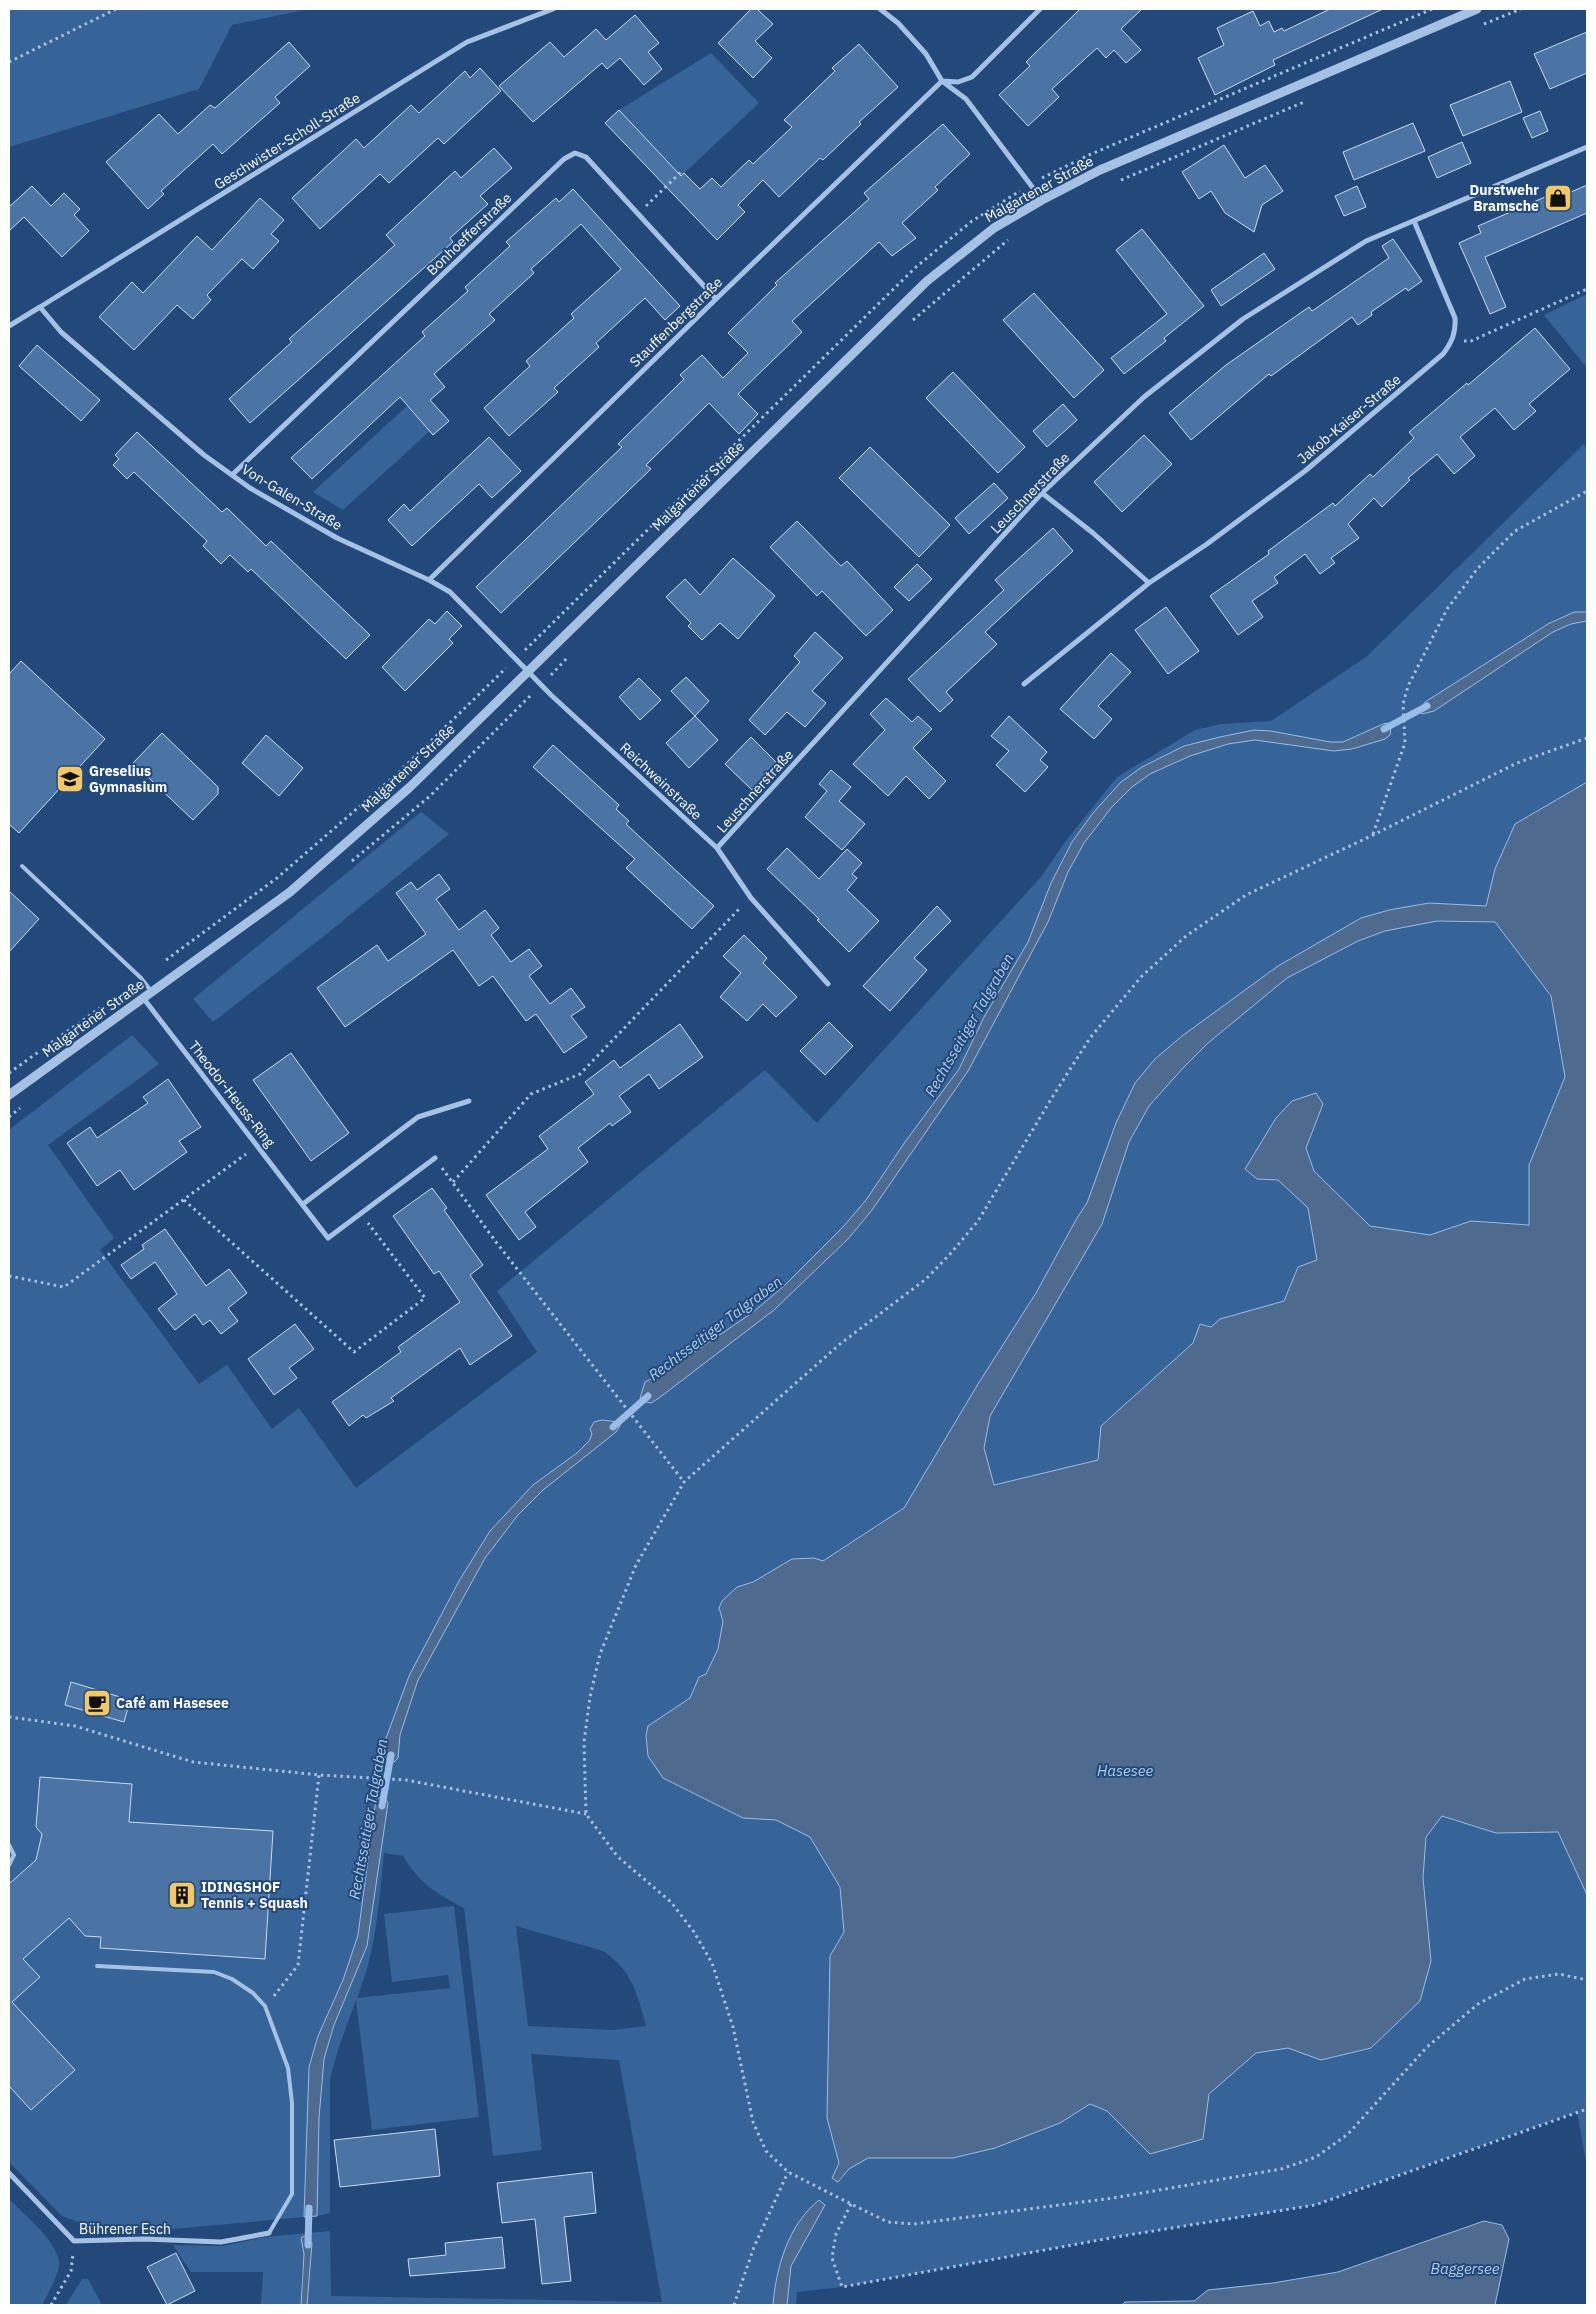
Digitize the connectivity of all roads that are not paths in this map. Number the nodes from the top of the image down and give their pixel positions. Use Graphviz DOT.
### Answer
graph roads {
  1 [pos="553,9"];
  2 [pos="880,9"];
  3 [pos="1040,9"];
  4 [pos="1477,9"];
  5 [pos="942,81"];
  6 [pos="1587,148"];
  7 [pos="1042,200"];
  8 [pos="1414,221"];
  9 [pos="716,298"];
  10 [pos="40,307"];
  11 [pos="9,326"];
  12 [pos="233,474"];
  13 [pos="1042,493"];
  14 [pos="429,580"];
  15 [pos="1149,583"];
  16 [pos="527,672"];
  17 [pos="1024,684"];
  18 [pos="717,848"];
  19 [pos="22,866"];
  20 [pos="828,984"];
  21 [pos="152,992"];
  22 [pos="144,998"];
  23 [pos="9,1095"];
  24 [pos="469,1101"];
  25 [pos="435,1158"];
  26 [pos="303,1204"];
  27 [pos="9,1845"];
  28 [pos="9,1865"];
  29 [pos="97,1966"];
  30 [pos="9,2174"];
  31 [pos="269,2233"];
  1 -- 10 [label="street, Geschwister-Scholl-Straße"];
  2 -- 5 [label="street"];
  3 -- 5 [label="street"];
  4 -- 7 [label="street, Malgartener Straße"];
  5 -- 7 [label="street"];
  5 -- 9 [label="street, Stauffenbergstraße"];
  6 -- 8 [label="street, Leuschnerstraße"];
  7 -- 16 [label="street, Malgartener Straße"];
  8 -- 13 [label="street, Leuschnerstraße"];
  8 -- 15 [label="street, Jakob-Kaiser-Straße"];
  9 -- 12 [label="street, Bonhoefferstraße"];
  9 -- 14 [label="street, Stauffenbergstraße"];
  10 -- 11 [label="street"];
  10 -- 12 [label="street, Von-Galen-Straße"];
  12 -- 14 [label="street, Von-Galen-Straße"];
  13 -- 15 [label="street"];
  13 -- 18 [label="street, Leuschnerstraße"];
  14 -- 16 [label="street, Von-Galen-Straße"];
  15 -- 17 [label="street, Jakob-Kaiser-Straße"];
  16 -- 18 [label="street, Reichweinstraße"];
  16 -- 21 [label="street, Malgartener Straße"];
  18 -- 20 [label="street, Reichweinstraße"];
  19 -- 21 [label="lane"];
  21 -- 22 [label="street, Malgartener Straße"];
  22 -- 23 [label="street, Malgartener Straße"];
  22 -- 26 [label="street, Theodor-Heuss-Ring"];
  24 -- 26 [label="street"];
  25 -- 26 [label="street, Theodor-Heuss-Ring"];
  27 -- 28 [label="lane"];
  29 -- 31 [label="lane"];
  30 -- 31 [label="street, Bührener Esch"];
}
